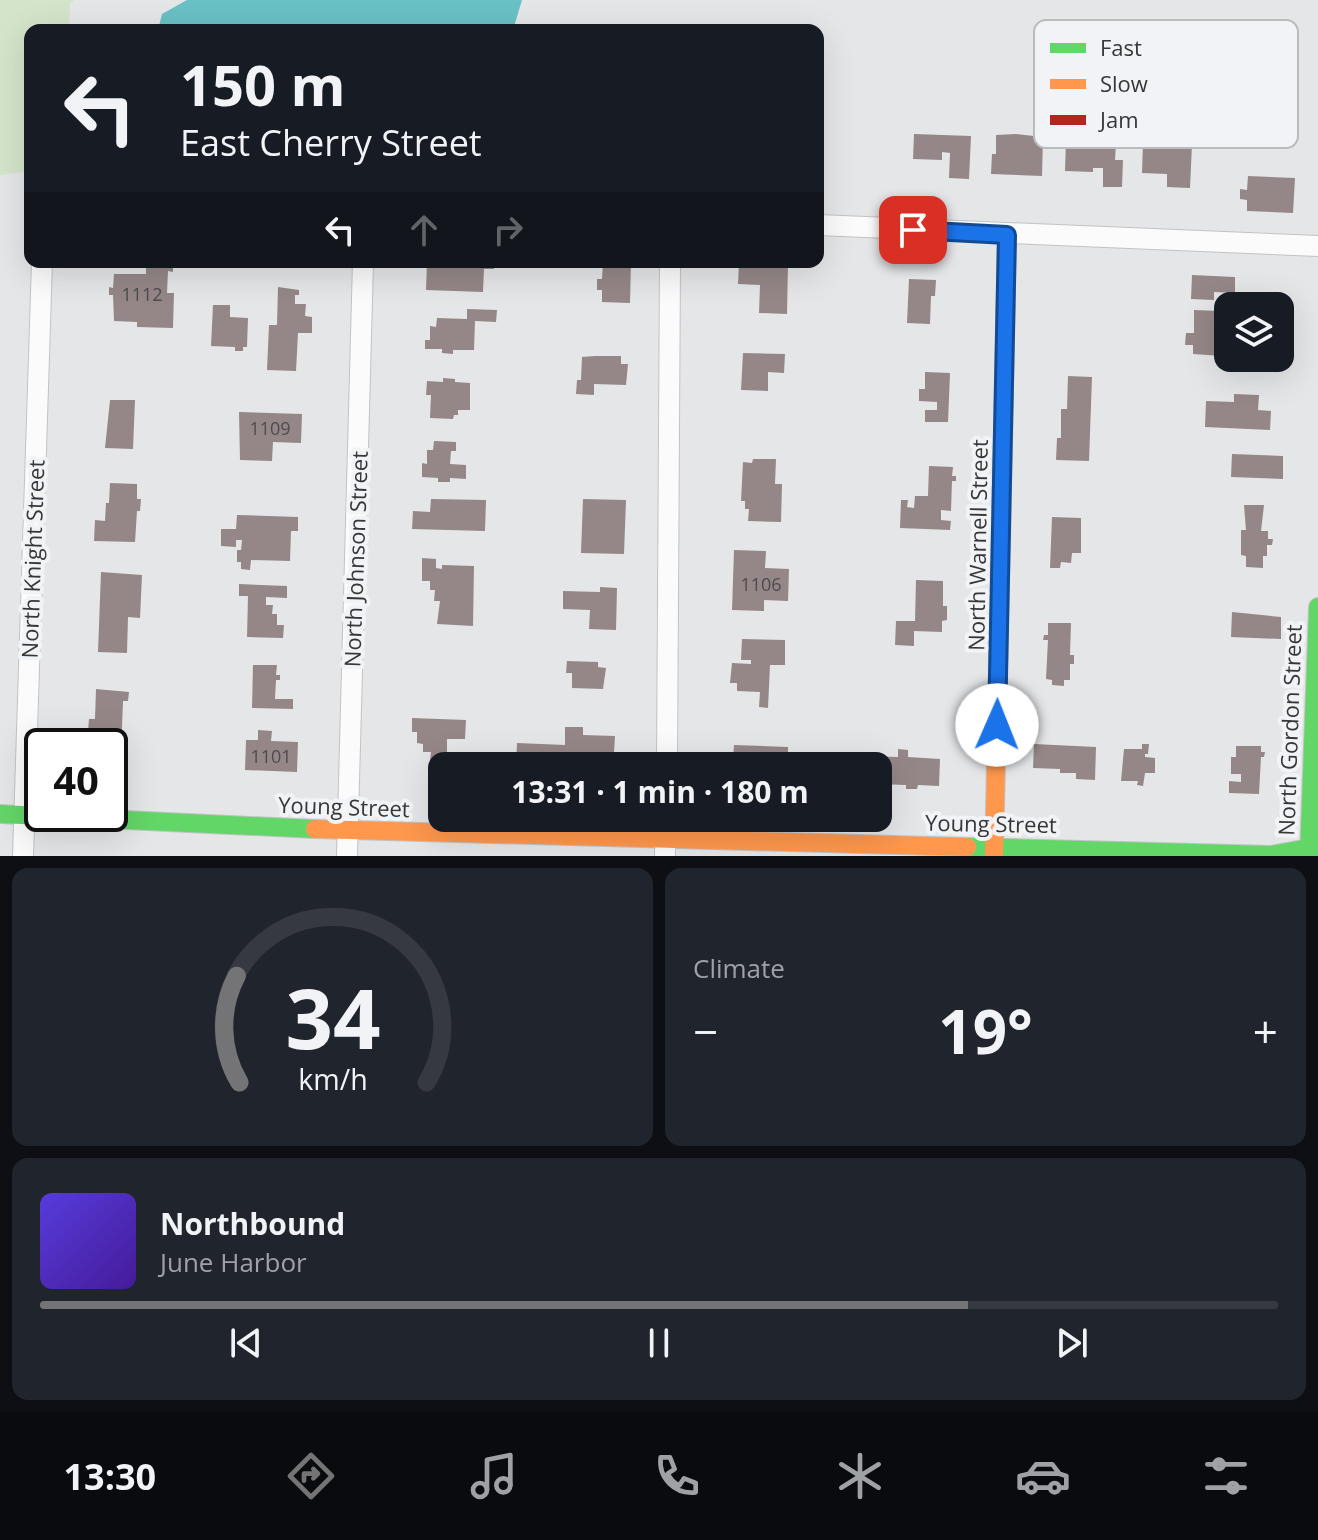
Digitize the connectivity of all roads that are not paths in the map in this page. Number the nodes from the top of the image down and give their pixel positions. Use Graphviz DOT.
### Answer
graph roads {
  1 [pos="824,225"];
  2 [pos="1007,235"];
  3 [pos="1318,246"];
  4 [pos="42,268"];
  5 [pos="363,268"];
  6 [pos="670,268"];
  7 [pos="1318,607"];
  8 [pos="27,728"];
  9 [pos="667,752"];
  10 [pos="0,814"];
  11 [pos="24,814"];
  12 [pos="128,819"];
  13 [pos="348,831"];
  14 [pos="666,848"];
  15 [pos="994,852"];
  16 [pos="1309,852"];
  17 [pos="23,856"];
  18 [pos="347,856"];
  1 -- 2 [label="street"];
  2 -- 3 [label="street"];
  2 -- 15 [label="street, North Warnell Street"];
  4 -- 8 [label="street, North Knight Street"];
  5 -- 13 [label="street, North Johnson Street"];
  6 -- 9 [label="street"];
  7 -- 16 [label="street, North Gordon Street"];
  10 -- 11 [label="street, Young Street"];
  11 -- 17 [label="street, North Knight Street"];
  12 -- 13 [label="street, Young Street"];
  13 -- 14 [label="street, Young Street"];
  13 -- 18 [label="street, North Johnson Street"];
  14 -- 15 [label="street, Young Street"];
  15 -- 16 [label="street, Young Street"];
}
